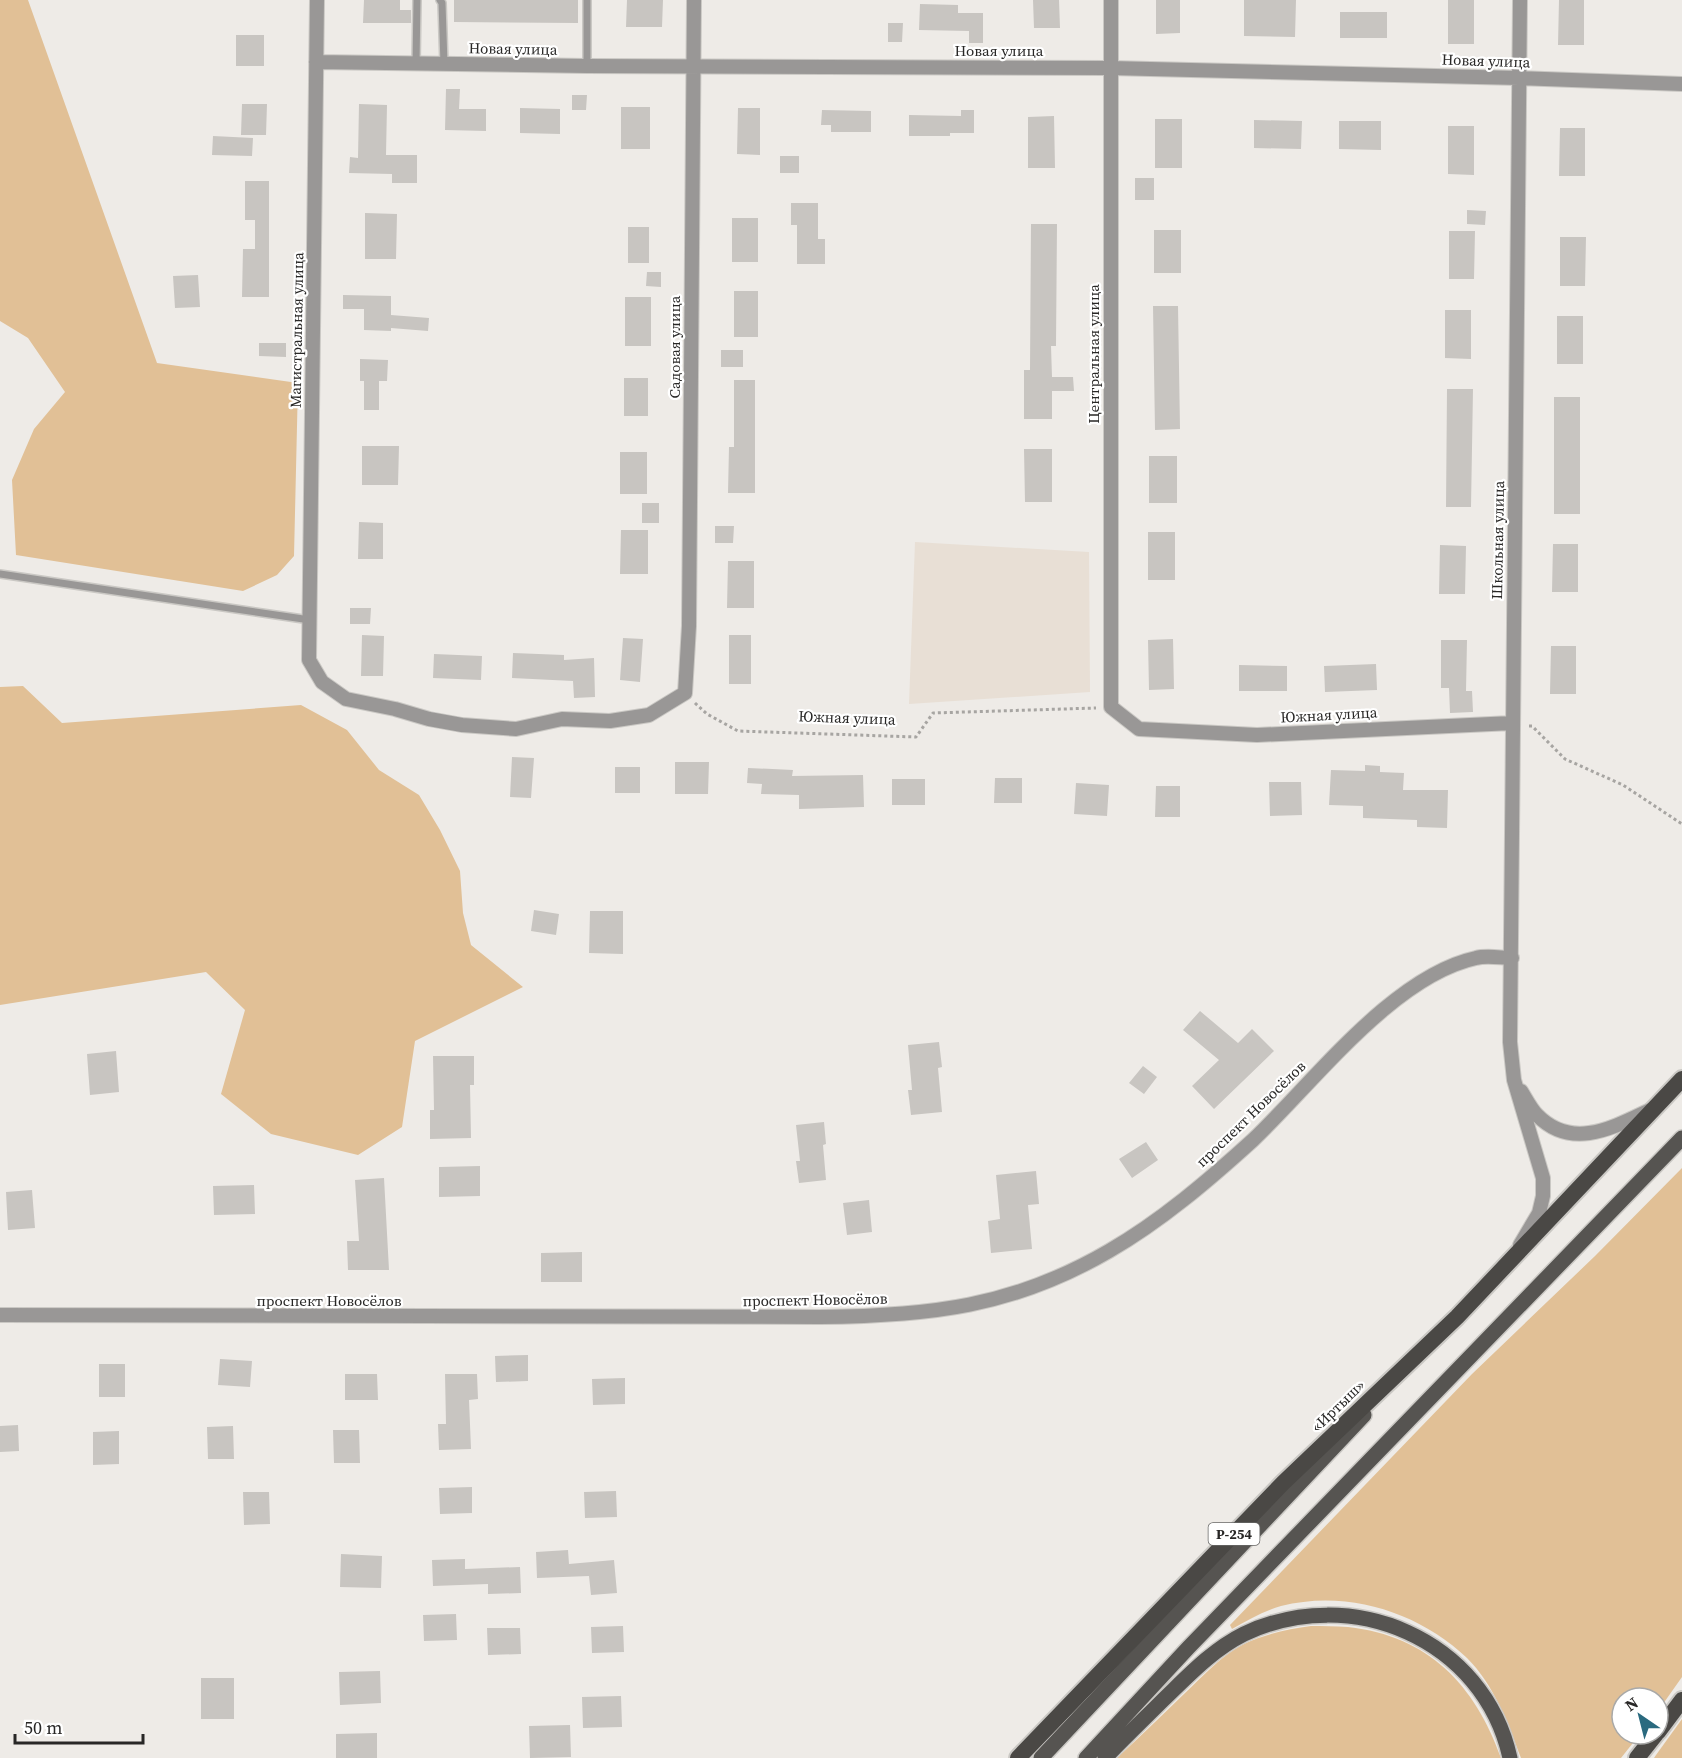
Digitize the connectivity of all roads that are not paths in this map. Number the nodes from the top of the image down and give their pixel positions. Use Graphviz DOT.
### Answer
graph roads {
  1 [pos="317,0"];
  2 [pos="417,0"];
  3 [pos="440,0"];
  4 [pos="587,0"];
  5 [pos="694,0"];
  6 [pos="1111,0"];
  7 [pos="1520,0"];
  8 [pos="316,62"];
  9 [pos="416,64"];
  10 [pos="444,64"];
  11 [pos="587,66"];
  12 [pos="693,67"];
  13 [pos="1110,68"];
  14 [pos="1519,78"];
  15 [pos="1682,84"];
  16 [pos="0,574"];
  17 [pos="310,620"];
  18 [pos="309,660"];
  19 [pos="1111,707"];
  20 [pos="1512,723"];
  21 [pos="1512,958"];
  22 [pos="1682,1079"];
  23 [pos="1514,1080"];
  24 [pos="1654,1108"];
  25 [pos="1682,1138"];
  26 [pos="1510,1261"];
  27 [pos="0,1316"];
  28 [pos="1457,1317"];
  29 [pos="1682,1700"];
  30 [pos="1670,1716"];
  31 [pos="1647,1746"];
  32 [pos="1018,1758"];
  33 [pos="1041,1758"];
  34 [pos="1086,1758"];
  35 [pos="1105,1758"];
  36 [pos="1510,1758"];
  37 [pos="1637,1758"];
  1 -- 8 [label="street, Магистральная улица"];
  2 -- 9 [label="lane"];
  3 -- 10 [label="lane"];
  4 -- 11 [label="lane"];
  5 -- 12 [label="street, Садовая улица"];
  6 -- 13 [label="street, Центральная улица"];
  7 -- 14 [label="street, Школьная улица"];
  8 -- 9 [label="street, Новая улица"];
  8 -- 17 [label="street, Магистральная улица"];
  9 -- 10 [label="street, Новая улица"];
  10 -- 11 [label="street, Новая улица"];
  11 -- 12 [label="street, Новая улица"];
  12 -- 13 [label="street, Новая улица"];
  12 -- 18 [label="street, Садовая улица"];
  13 -- 14 [label="street, Новая улица"];
  13 -- 19 [label="street, Центральная улица"];
  14 -- 15 [label="street, Новая улица"];
  14 -- 20 [label="street, Школьная улица"];
  16 -- 17 [label="lane"];
  17 -- 18 [label="street, Магистральная улица"];
  19 -- 20 [label="street, Южная улица"];
  20 -- 21 [label="street, Школьная улица"];
  21 -- 23 [label="street, Школьная улица"];
  21 -- 27 [label="street, проспект Новосёлов"];
  22 -- 24 [label="highway, «Иртыш» / Р-254"];
  23 -- 24 [label="street"];
  23 -- 26 [label="street, Школьная улица"];
  24 -- 26 [label="highway, «Иртыш» / Р-254"];
  25 -- 34 [label="main road"];
  26 -- 28 [label="highway, «Иртыш» / Р-254"];
  28 -- 32 [label="highway, «Иртыш» / Р-254"];
  28 -- 33 [label="main road"];
  29 -- 30 [label="highway"];
  31 -- 37 [label="highway"];
  35 -- 36 [label="main road"];
}
